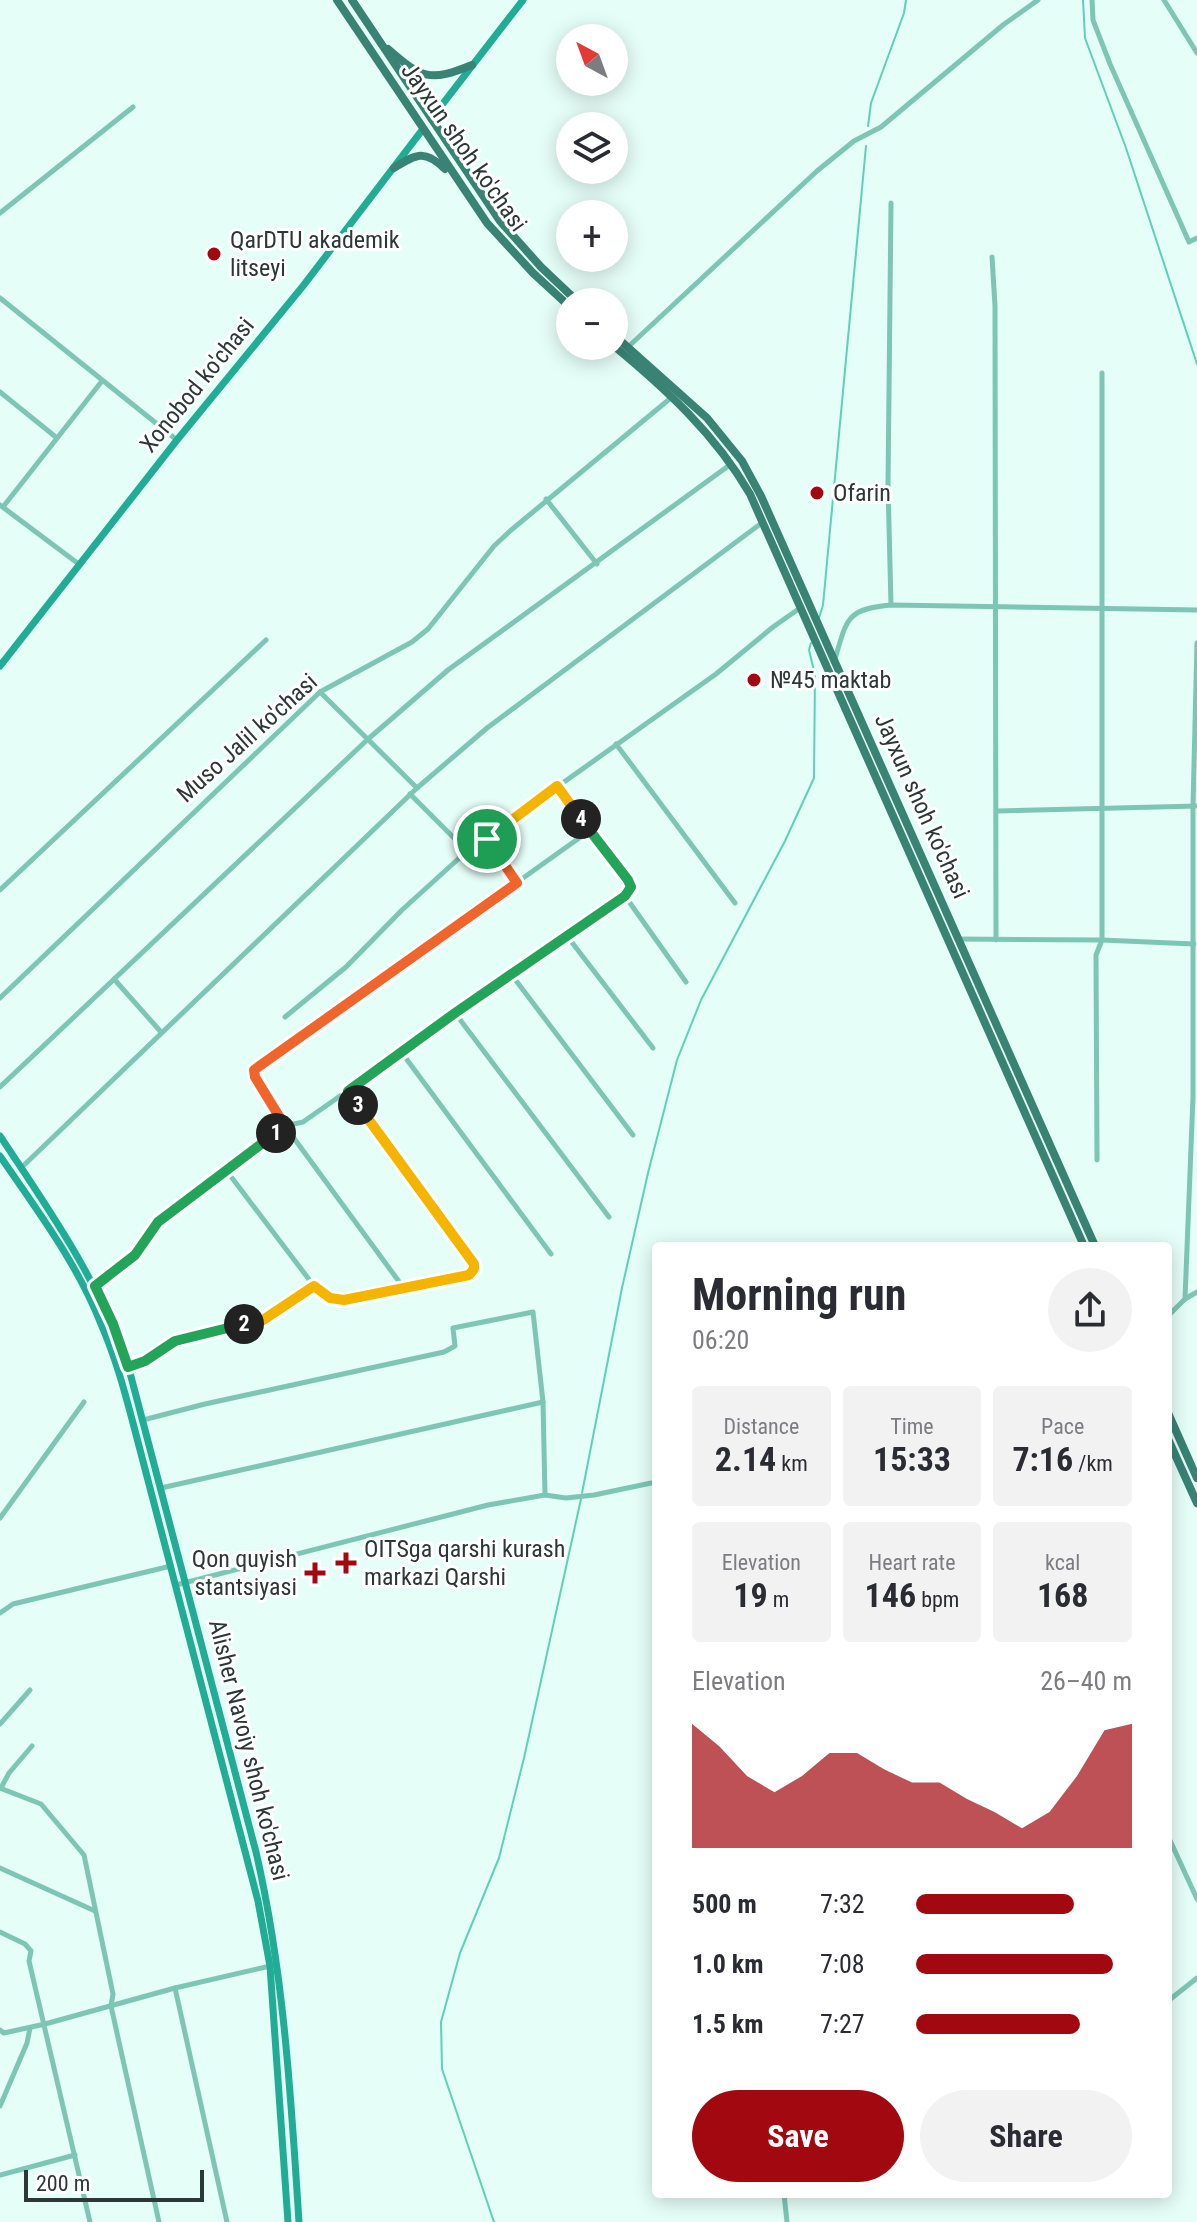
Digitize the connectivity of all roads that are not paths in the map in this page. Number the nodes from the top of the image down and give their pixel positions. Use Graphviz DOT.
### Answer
graph roads {
  1 [pos="337,0"];
  2 [pos="352,0"];
  3 [pos="523,0"];
  4 [pos="1038,0"];
  5 [pos="1092,0"];
  6 [pos="1164,0"];
  7 [pos="381,42"];
  8 [pos="1197,53"];
  9 [pos="472,65"];
  10 [pos="133,107"];
  11 [pos="431,119"];
  12 [pos="423,129"];
  13 [pos="394,168"];
  14 [pos="464,190"];
  15 [pos="891,203"];
  16 [pos="0,213"];
  17 [pos="1197,238"];
  18 [pos="992,257"];
  19 [pos="563,288"];
  20 [pos="556,294"];
  21 [pos="0,298"];
  22 [pos="628,347"];
  23 [pos="628,349"];
  24 [pos="628,358"];
  25 [pos="1102,373"];
  26 [pos="102,381"];
  27 [pos="0,392"];
  28 [pos="673,396"];
  29 [pos="57,438"];
  30 [pos="177,440"];
  31 [pos="732,463"];
  32 [pos="546,499"];
  33 [pos="2,506"];
  34 [pos="764,521"];
  35 [pos="597,564"];
  36 [pos="81,566"];
  37 [pos="891,605"];
  38 [pos="801,608"];
  39 [pos="995,608"];
  40 [pos="1104,608"];
  41 [pos="1197,610"];
  42 [pos="266,640"];
  43 [pos="1197,643"];
  44 [pos="835,660"];
  45 [pos="0,666"];
  46 [pos="320,692"];
  47 [pos="367,740"];
  48 [pos="616,744"];
  49 [pos="557,786"];
  50 [pos="417,788"];
  51 [pos="410,794"];
  52 [pos="1195,806"];
  53 [pos="1104,809"];
  54 [pos="997,811"];
  55 [pos="589,831"];
  56 [pos="487,839"];
  57 [pos="467,851"];
  58 [pos="517,883"];
  59 [pos="0,890"];
  60 [pos="625,896"];
  61 [pos="735,903"];
  62 [pos="567,936"];
  63 [pos="959,939"];
  64 [pos="996,940"];
  65 [pos="1102,940"];
  66 [pos="1196,944"];
  67 [pos="511,974"];
  68 [pos="114,979"];
  69 [pos="686,982"];
  70 [pos="0,998"];
  71 [pos="455,1013"];
  72 [pos="285,1017"];
  73 [pos="161,1032"];
  74 [pos="653,1048"];
  75 [pos="402,1053"];
  76 [pos="0,1087"];
  77 [pos="348,1091"];
  78 [pos="285,1126"];
  79 [pos="633,1135"];
  80 [pos="0,1136"];
  81 [pos="0,1156"];
  82 [pos="1097,1160"];
  83 [pos="21,1168"];
  84 [pos="226,1170"];
  85 [pos="609,1217"];
  86 [pos="1082,1242"];
  87 [pos="1093,1242"];
  88 [pos="551,1254"];
  89 [pos="95,1286"];
  90 [pos="314,1286"];
  91 [pos="403,1287"];
  92 [pos="1197,1292"];
  93 [pos="1185,1299"];
  94 [pos="1172,1312"];
  95 [pos="128,1367"];
  96 [pos="84,1402"];
  97 [pos="543,1402"];
  98 [pos="143,1420"];
  99 [pos="1172,1422"];
  100 [pos="1172,1448"];
  101 [pos="1197,1478"];
  102 [pos="652,1483"];
  103 [pos="161,1488"];
  104 [pos="545,1495"];
  105 [pos="1197,1503"];
  106 [pos="0,1518"];
  107 [pos="171,1566"];
  108 [pos="185,1582"];
  109 [pos="176,1585"];
  110 [pos="0,1613"];
  111 [pos="30,1690"];
  112 [pos="0,1724"];
  113 [pos="32,1746"];
  114 [pos="0,1788"];
  115 [pos="1172,1845"];
  116 [pos="0,1868"];
  117 [pos="1197,1899"];
  118 [pos="96,1912"];
  119 [pos="0,1932"];
  120 [pos="270,1966"];
  121 [pos="1197,1978"];
  122 [pos="175,1988"];
  123 [pos="1172,1998"];
  124 [pos="111,2006"];
  125 [pos="45,2024"];
  126 [pos="30,2028"];
  127 [pos="0,2030"];
  128 [pos="0,2106"];
  129 [pos="75,2155"];
  130 [pos="0,2175"];
  131 [pos="784,2198"];
  132 [pos="90,2222"];
  133 [pos="159,2222"];
  134 [pos="227,2222"];
  135 [pos="288,2222"];
  136 [pos="299,2222"];
  137 [pos="787,2222"];
  1 -- 12 [label="highway, Jayxun shoh ko'chasi"];
  2 -- 7 [label="highway, Jayxun shoh ko'chasi"];
  3 -- 9 [label="main road"];
  4 -- 22 [label="street"];
  5 -- 17 [label="street"];
  6 -- 8 [label="street"];
  7 -- 9 [label="highway"];
  7 -- 11 [label="highway, Jayxun shoh ko'chasi"];
  9 -- 11 [label="main road"];
  10 -- 16 [label="street"];
  11 -- 19 [label="highway, Jayxun shoh ko'chasi"];
  12 -- 13 [label="main road, Xonobod ko'chasi"];
  12 -- 14 [label="highway, Jayxun shoh ko'chasi"];
  13 -- 14 [label="highway"];
  13 -- 30 [label="main road, Xonobod ko'chasi"];
  14 -- 20 [label="highway, Jayxun shoh ko'chasi"];
  15 -- 37 [label="street"];
  18 -- 39 [label="street"];
  21 -- 26 [label="street"];
  23 -- 44 [label="highway, Jayxun shoh ko'chasi"];
  24 -- 28 [label="highway, Jayxun shoh ko'chasi"];
  25 -- 40 [label="street"];
  26 -- 29 [label="street"];
  26 -- 30 [label="street"];
  27 -- 29 [label="street"];
  28 -- 31 [label="highway, Jayxun shoh ko'chasi"];
  28 -- 32 [label="street, Muso Jalil ko'chasi"];
  29 -- 33 [label="street"];
  30 -- 36 [label="main road, Xonobod ko'chasi"];
  31 -- 34 [label="highway, Jayxun shoh ko'chasi"];
  31 -- 35 [label="street"];
  32 -- 35 [label="street"];
  32 -- 46 [label="street, Muso Jalil ko'chasi"];
  33 -- 36 [label="street"];
  34 -- 38 [label="highway, Jayxun shoh ko'chasi"];
  34 -- 50 [label="street"];
  35 -- 47 [label="street"];
  36 -- 45 [label="main road, Xonobod ko'chasi"];
  37 -- 39 [label="street"];
  37 -- 44 [label="street"];
  38 -- 48 [label="street"];
  38 -- 86 [label="highway, Jayxun shoh ko'chasi"];
  39 -- 40 [label="street"];
  39 -- 54 [label="street"];
  40 -- 41 [label="street"];
  40 -- 53 [label="street"];
  42 -- 59 [label="street"];
  43 -- 52 [label="street"];
  44 -- 63 [label="highway, Jayxun shoh ko'chasi"];
  46 -- 47 [label="street"];
  46 -- 70 [label="street, Muso Jalil ko'chasi"];
  47 -- 50 [label="street"];
  47 -- 68 [label="street"];
  48 -- 49 [label="street"];
  48 -- 61 [label="street"];
  49 -- 55 [label="street"];
  49 -- 56 [label="street"];
  50 -- 51 [label="street"];
  51 -- 57 [label="street"];
  51 -- 73 [label="street"];
  52 -- 53 [label="street"];
  52 -- 66 [label="street"];
  53 -- 54 [label="street"];
  53 -- 65 [label="street"];
  54 -- 64 [label="street"];
  55 -- 58 [label="street"];
  55 -- 60 [label="street"];
  56 -- 57 [label="street"];
  56 -- 58 [label="street"];
  57 -- 72 [label="street"];
  58 -- 78 [label="street"];
  60 -- 62 [label="street"];
  60 -- 69 [label="street"];
  62 -- 67 [label="street"];
  62 -- 74 [label="street"];
  63 -- 64 [label="street"];
  63 -- 87 [label="highway, Jayxun shoh ko'chasi"];
  64 -- 65 [label="street"];
  65 -- 66 [label="street"];
  65 -- 82 [label="street"];
  66 -- 93 [label="street"];
  67 -- 71 [label="street"];
  67 -- 79 [label="street"];
  68 -- 73 [label="street"];
  68 -- 76 [label="street"];
  71 -- 75 [label="street"];
  71 -- 85 [label="street"];
  73 -- 83 [label="street"];
  75 -- 77 [label="street"];
  75 -- 88 [label="street"];
  77 -- 78 [label="street"];
  77 -- 91 [label="street"];
  78 -- 84 [label="street"];
  78 -- 91 [label="street"];
  80 -- 83 [label="main road, Alisher Navoiy shoh ko'chasi"];
  81 -- 107 [label="main road, Alisher Navoiy shoh ko'chasi"];
  83 -- 89 [label="main road, Alisher Navoiy shoh ko'chasi"];
  84 -- 89 [label="street"];
  84 -- 90 [label="street"];
  89 -- 95 [label="main road, Alisher Navoiy shoh ko'chasi"];
  90 -- 91 [label="street"];
  90 -- 95 [label="street"];
  92 -- 93 [label="street"];
  93 -- 94 [label="street"];
  95 -- 98 [label="main road, Alisher Navoiy shoh ko'chasi"];
  96 -- 106 [label="street"];
  97 -- 98 [label="street"];
  97 -- 103 [label="street"];
  97 -- 104 [label="street"];
  98 -- 103 [label="main road, Alisher Navoiy shoh ko'chasi"];
  99 -- 101 [label="highway"];
  100 -- 105 [label="highway"];
  102 -- 104 [label="street"];
  103 -- 108 [label="main road, Alisher Navoiy shoh ko'chasi"];
  104 -- 108 [label="street"];
  107 -- 109 [label="main road, Alisher Navoiy shoh ko'chasi"];
  107 -- 110 [label="street"];
  108 -- 109 [label="street"];
  108 -- 136 [label="main road, Alisher Navoiy shoh ko'chasi"];
  109 -- 120 [label="main road, Alisher Navoiy shoh ko'chasi"];
  111 -- 112 [label="street"];
  113 -- 114 [label="street"];
  114 -- 118 [label="street"];
  115 -- 117 [label="street"];
  116 -- 118 [label="street"];
  118 -- 124 [label="street"];
  119 -- 125 [label="street"];
  120 -- 122 [label="street"];
  120 -- 135 [label="main road, Alisher Navoiy shoh ko'chasi"];
  121 -- 123 [label="street"];
  122 -- 124 [label="street"];
  122 -- 134 [label="street"];
  124 -- 125 [label="street"];
  124 -- 133 [label="street"];
  125 -- 126 [label="street"];
  125 -- 129 [label="street"];
  126 -- 127 [label="street"];
  126 -- 128 [label="street"];
  129 -- 130 [label="street"];
  129 -- 132 [label="street"];
  131 -- 137 [label="street"];
}
